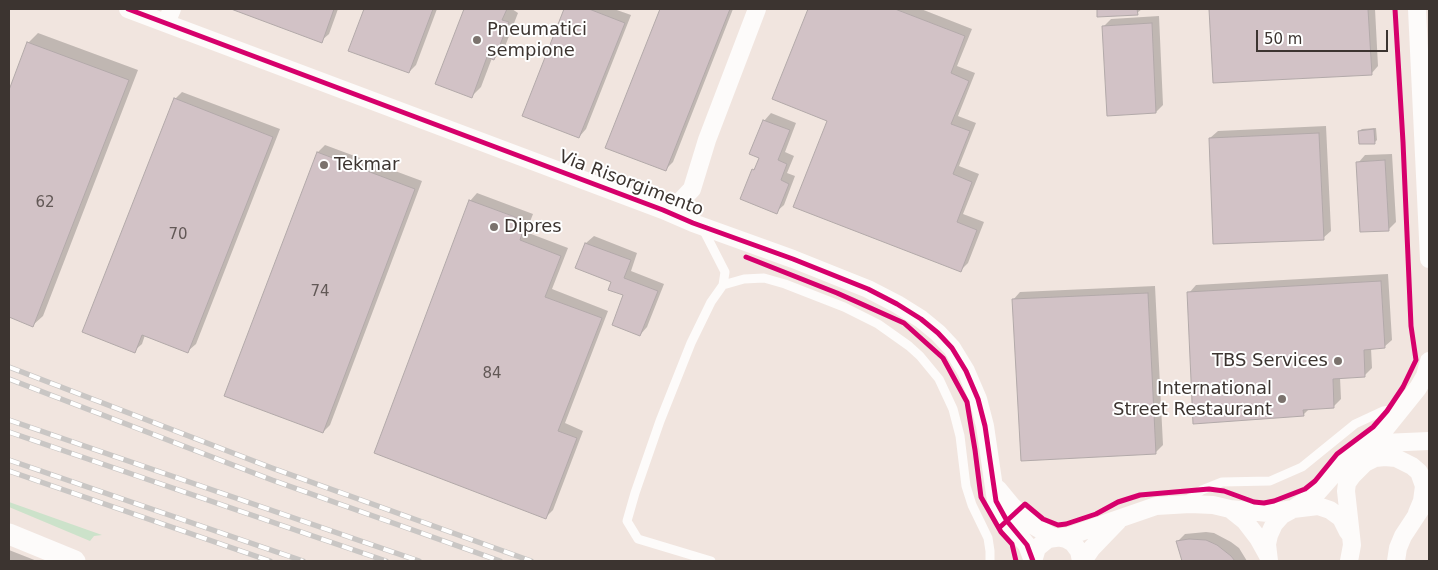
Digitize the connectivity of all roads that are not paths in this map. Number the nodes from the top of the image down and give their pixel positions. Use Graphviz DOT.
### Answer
graph roads {
  1 [pos="128,9"];
  2 [pos="758,9"];
  3 [pos="1417,9"];
  4 [pos="169,16"];
  5 [pos="663,210"];
  6 [pos="702,226"];
  7 [pos="1429,259"];
  8 [pos="723,285"];
  9 [pos="1429,361"];
  10 [pos="1402,408"];
  11 [pos="1429,441"];
  12 [pos="1362,448"];
  13 [pos="993,480"];
  14 [pos="1429,496"];
  15 [pos="1181,504"];
  16 [pos="1293,508"];
  17 [pos="1230,509"];
  18 [pos="1417,513"];
  19 [pos="1120,518"];
  20 [pos="9,534"];
  21 [pos="1058,538"];
  22 [pos="1351,551"];
  23 [pos="1269,559"];
  24 [pos="75,561"];
  25 [pos="711,561"];
  26 [pos="990,561"];
  27 [pos="1033,561"];
  28 [pos="1082,561"];
  29 [pos="1396,561"];
  1 -- 4 [label="street, Via Risorgimento"];
  2 -- 5 [label="street"];
  3 -- 7 [label="street"];
  4 -- 5 [label="street, Via Risorgimento"];
  5 -- 6 [label="street, Via Risorgimento"];
  6 -- 8 [label="lane"];
  6 -- 13 [label="street, Via Risorgimento"];
  8 -- 25 [label="lane"];
  8 -- 26 [label="lane"];
  9 -- 10 [label="street"];
  10 -- 12 [label="street"];
  10 -- 15 [label="lane"];
  11 -- 12 [label="street"];
  12 -- 16 [label="street"];
  13 -- 21 [label="street, Via Risorgimento"];
  13 -- 27 [label="street, Via Risorgimento"];
  14 -- 18 [label="street"];
  15 -- 17 [label="street"];
  15 -- 19 [label="street"];
  16 -- 17 [label="street"];
  16 -- 22 [label="street"];
  16 -- 23 [label="street"];
  17 -- 23 [label="street"];
  18 -- 22 [label="street"];
  18 -- 29 [label="street"];
  19 -- 21 [label="street"];
  19 -- 28 [label="street"];
  20 -- 24 [label="street"];
  21 -- 27 [label="street"];
  21 -- 28 [label="street, Via Risorgimento"];
}
